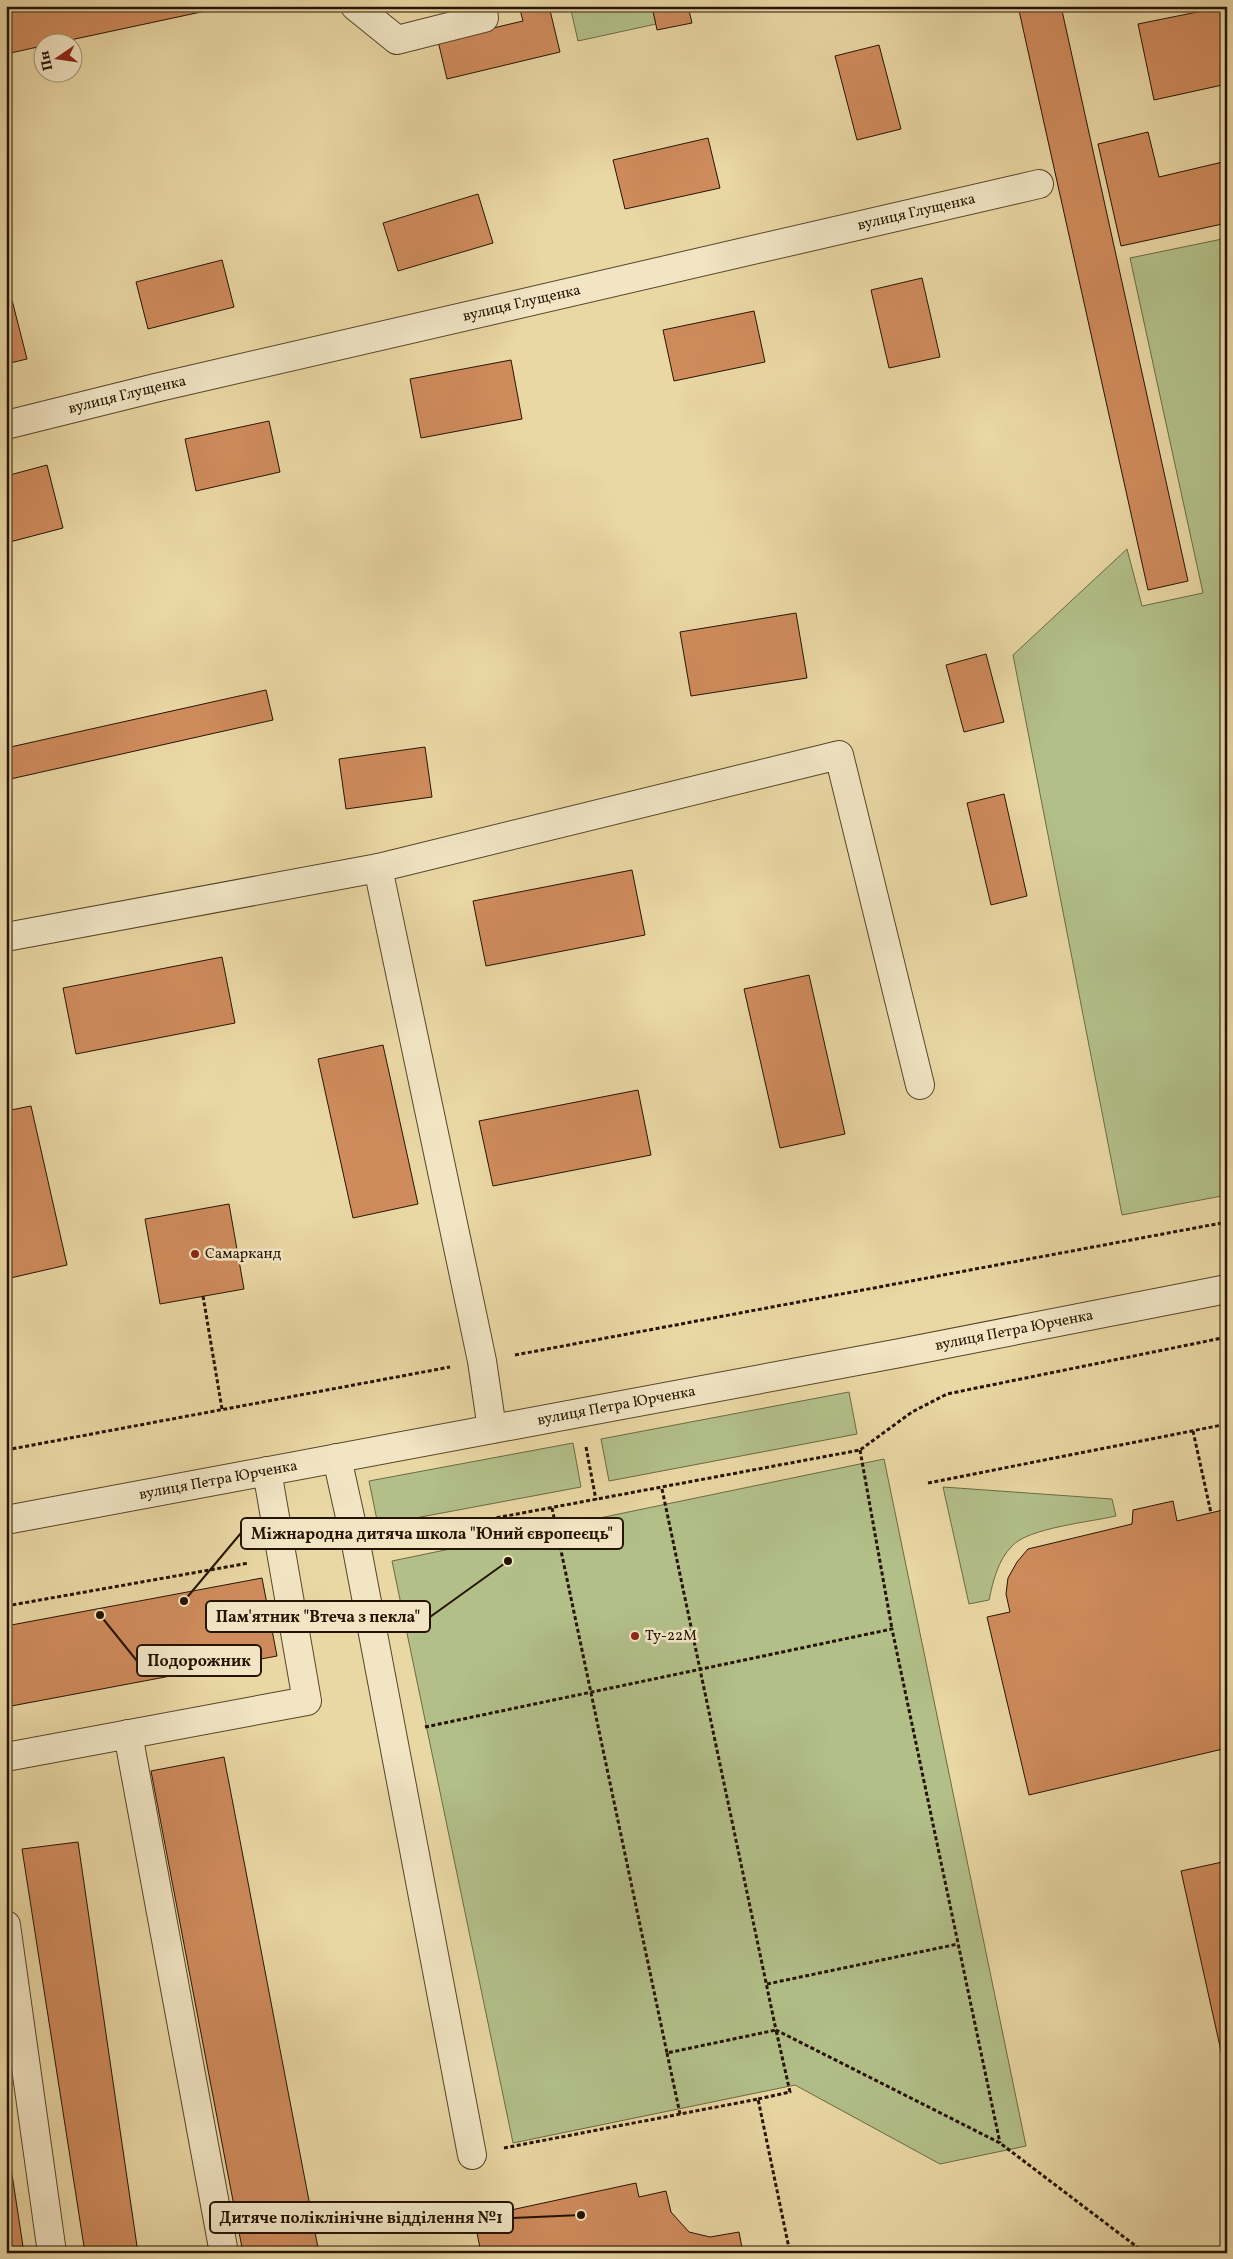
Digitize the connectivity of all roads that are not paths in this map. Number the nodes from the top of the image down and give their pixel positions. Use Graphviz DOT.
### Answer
graph roads {
  1 [pos="355,6"];
  2 [pos="482,6"];
  3 [pos="1039,184"];
  4 [pos="6,425"];
  5 [pos="378,868"];
  6 [pos="6,937"];
  7 [pos="920,1085"];
  8 [pos="1227,1289"];
  9 [pos="492,1429"];
  10 [pos="337,1458"];
  11 [pos="267,1471"];
  12 [pos="6,1520"];
  13 [pos="128,1734"];
  14 [pos="6,1756"];
  15 [pos="6,1926"];
  16 [pos="472,2154"];
  17 [pos="52,2253"];
  18 [pos="224,2253"];
  1 -- 2 [label="street"];
  3 -- 4 [label="street, вулиця Глущенка"];
  5 -- 6 [label="street"];
  5 -- 7 [label="street"];
  5 -- 9 [label="street"];
  8 -- 9 [label="street, вулиця Петра Юрченка"];
  9 -- 10 [label="street, вулиця Петра Юрченка"];
  10 -- 11 [label="street, вулиця Петра Юрченка"];
  10 -- 16 [label="street"];
  11 -- 12 [label="street, вулиця Петра Юрченка"];
  11 -- 13 [label="street"];
  13 -- 14 [label="street"];
  13 -- 18 [label="street"];
  15 -- 17 [label="street"];
}
